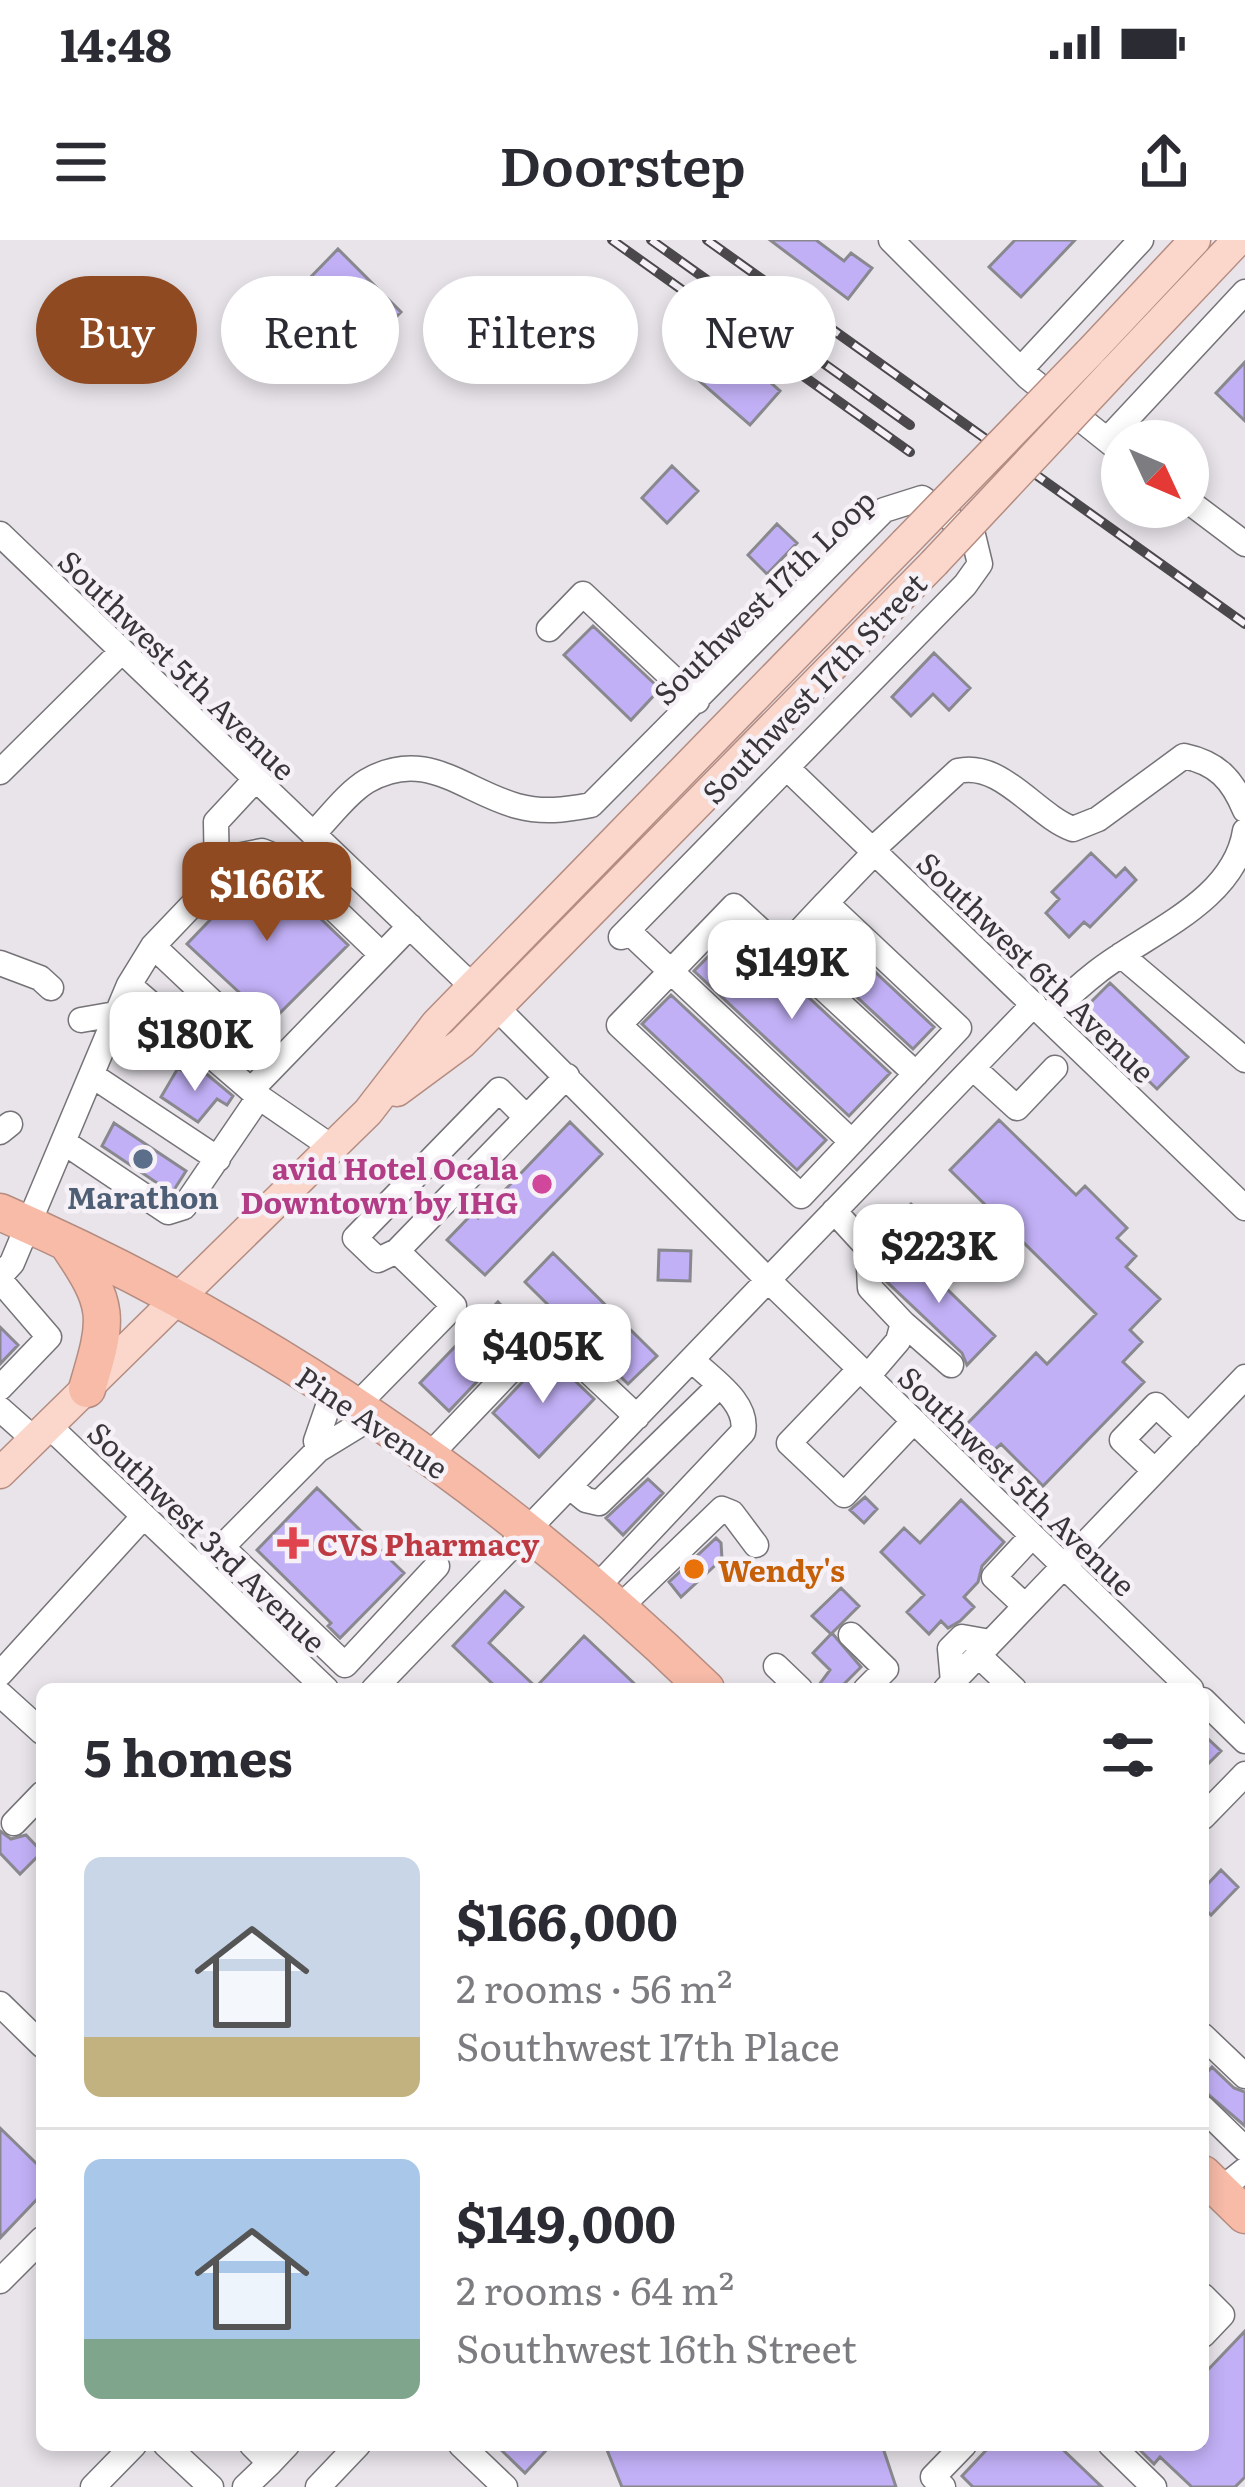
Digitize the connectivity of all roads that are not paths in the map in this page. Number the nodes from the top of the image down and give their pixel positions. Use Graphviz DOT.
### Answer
graph roads {
  1 [pos="891,240"];
  2 [pos="1141,240"];
  3 [pos="1195,240"];
  4 [pos="1238,240"];
  5 [pos="1245,292"];
  6 [pos="1101,363"];
  7 [pos="1021,369"];
  8 [pos="1137,420"];
  9 [pos="1101,435"];
  10 [pos="1209,517"];
  11 [pos="0,534"];
  12 [pos="1245,544"];
  13 [pos="549,629"];
  14 [pos="120,653"];
  15 [pos="697,701"];
  16 [pos="788,768"];
  17 [pos="0,772"];
  18 [pos="255,780"];
  19 [pos="1245,810"];
  20 [pos="1245,831"];
  21 [pos="314,834"];
  22 [pos="874,850"];
  23 [pos="217,860"];
  24 [pos="826,903"];
  25 [pos="410,926"];
  26 [pos="153,946"];
  27 [pos="782,950"];
  28 [pos="382,955"];
  29 [pos="1121,955"];
  30 [pos="0,963"];
  31 [pos="670,970"];
  32 [pos="129,985"];
  33 [pos="472,986"];
  34 [pos="51,988"];
  35 [pos="497,1008"];
  36 [pos="1041,1011"];
  37 [pos="121,1012"];
  38 [pos="81,1020"];
  39 [pos="1245,1060"];
  40 [pos="277,1063"];
  41 [pos="973,1067"];
  42 [pos="1055,1068"];
  43 [pos="916,1074"];
  44 [pos="93,1076"];
  45 [pos="567,1076"];
  46 [pos="255,1094"];
  47 [pos="368,1112"];
  48 [pos="526,1117"];
  49 [pos="852,1142"];
  50 [pos="64,1143"];
  51 [pos="333,1148"];
  52 [pos="218,1159"];
  53 [pos="1245,1208"];
  54 [pos="834,1211"];
  55 [pos="14,1218"];
  56 [pos="65,1240"];
  57 [pos="397,1250"];
  58 [pos="0,1278"];
  59 [pos="768,1280"];
  60 [pos="182,1298"];
  61 [pos="904,1323"];
  62 [pos="692,1360"];
  63 [pos="950,1365"];
  64 [pos="864,1373"];
  65 [pos="1245,1378"];
  66 [pos="719,1386"];
  67 [pos="0,1388"];
  68 [pos="87,1389"];
  69 [pos="354,1405"];
  70 [pos="0,1409"];
  71 [pos="637,1417"];
  72 [pos="914,1421"];
  73 [pos="42,1433"];
  74 [pos="1189,1436"];
  75 [pos="318,1450"];
  76 [pos="428,1457"];
  77 [pos="1155,1471"];
  78 [pos="0,1473"];
  79 [pos="570,1486"];
  80 [pos="144,1516"];
  81 [pos="527,1532"];
  82 [pos="1032,1535"];
  83 [pos="756,1546"];
  84 [pos="222,1547"];
  85 [pos="1064,1565"];
  86 [pos="437,1566"];
  87 [pos="200,1569"];
  88 [pos="607,1598"];
  89 [pos="1025,1606"];
  90 [pos="851,1635"];
  91 [pos="984,1649"];
  92 [pos="776,1666"];
  93 [pos="0,1674"];
  94 [pos="320,1683"];
  95 [pos="380,1683"];
  96 [pos="690,1683"];
  97 [pos="794,1683"];
  98 [pos="872,1683"];
  99 [pos="953,1683"];
  100 [pos="1010,1683"];
  101 [pos="1185,1683"];
  102 [pos="0,1694"];
  103 [pos="1209,1706"];
  104 [pos="36,1727"];
  105 [pos="1245,1741"];
  106 [pos="1245,1774"];
  107 [pos="36,1800"];
  108 [pos="1209,1811"];
  109 [pos="14,1822"];
  110 [pos="0,2004"];
  111 [pos="36,2035"];
  112 [pos="1209,2042"];
  113 [pos="1245,2076"];
  114 [pos="1209,2122"];
  115 [pos="1245,2150"];
  116 [pos="36,2244"];
  117 [pos="4,2270"];
  118 [pos="1209,2302"];
  119 [pos="1209,2329"];
  120 [pos="128,2451"];
  121 [pos="172,2451"];
  122 [pos="270,2451"];
  123 [pos="345,2451"];
  124 [pos="467,2451"];
  125 [pos="960,2451"];
  126 [pos="1117,2451"];
  127 [pos="938,2482"];
  128 [pos="92,2487"];
  129 [pos="211,2487"];
  130 [pos="245,2487"];
  131 [pos="318,2487"];
  132 [pos="505,2487"];
  133 [pos="1154,2487"];
  1 -- 7 [label="street"];
  2 -- 7 [label="street"];
  3 -- 6 [label="main road, Southwest 17th Street"];
  4 -- 6 [label="main road, Southwest 17th Street"];
  5 -- 8 [label="street"];
  6 -- 33 [label="main road, Southwest 17th Street, bridge"];
  6 -- 35 [label="main road, Southwest 17th Street, bridge"];
  7 -- 9 [label="street"];
  10 -- 12 [label="street"];
  11 -- 14 [label="street, Southwest 5th Avenue"];
  13 -- 15 [label="street"];
  14 -- 17 [label="street"];
  14 -- 18 [label="street, Southwest 5th Avenue"];
  15 -- 16 [label="street, Southwest 17th Loop"];
  15 -- 21 [label="street, Southwest 17th Loop"];
  16 -- 22 [label="street, Southwest 6th Avenue"];
  16 -- 31 [label="street, Southwest 17th Loop"];
  18 -- 21 [label="street, Southwest 5th Avenue"];
  18 -- 23 [label="street"];
  19 -- 22 [label="street"];
  20 -- 29 [label="street"];
  21 -- 25 [label="street, Southwest 5th Avenue"];
  22 -- 24 [label="street"];
  22 -- 36 [label="street, Southwest 6th Avenue"];
  23 -- 26 [label="street"];
  23 -- 28 [label="street"];
  24 -- 27 [label="street"];
  24 -- 43 [label="street"];
  25 -- 28 [label="street"];
  25 -- 33 [label="street, Southwest 5th Avenue"];
  26 -- 32 [label="street"];
  26 -- 40 [label="street"];
  27 -- 31 [label="street"];
  27 -- 43 [label="street"];
  28 -- 40 [label="street"];
  29 -- 36 [label="street"];
  29 -- 39 [label="street"];
  30 -- 34 [label="street"];
  31 -- 49 [label="street"];
  31 -- 49 [label="street"];
  32 -- 37 [label="street"];
  32 -- 46 [label="street"];
  33 -- 47 [label="main road, Southwest 17th Street"];
  35 -- 45 [label="street, Southwest 5th Avenue"];
  35 -- 47 [label="main road, Southwest 17th Street"];
  36 -- 41 [label="street"];
  36 -- 53 [label="street, Southwest 6th Avenue"];
  37 -- 38 [label="street"];
  37 -- 44 [label="street"];
  40 -- 46 [label="street"];
  41 -- 42 [label="street"];
  41 -- 54 [label="street"];
  43 -- 49 [label="street"];
  44 -- 50 [label="street"];
  44 -- 52 [label="street"];
  45 -- 48 [label="street"];
  45 -- 59 [label="street, Southwest 5th Avenue"];
  46 -- 51 [label="street"];
  46 -- 52 [label="street"];
  47 -- 51 [label="main road, Southwest 17th Street"];
  48 -- 57 [label="street"];
  48 -- 57 [label="street"];
  50 -- 52 [label="street"];
  50 -- 55 [label="street"];
  51 -- 60 [label="main road, Southwest 17th Street"];
  54 -- 59 [label="street"];
  54 -- 61 [label="street"];
  55 -- 56 [label="highway, Pine Avenue"];
  55 -- 58 [label="street"];
  56 -- 60 [label="highway, Pine Avenue"];
  56 -- 68 [label="highway"];
  57 -- 69 [label="street"];
  58 -- 67 [label="street"];
  59 -- 62 [label="street"];
  59 -- 64 [label="street, Southwest 5th Avenue"];
  60 -- 68 [label="main road, Southwest 17th Street"];
  60 -- 69 [label="highway, Pine Avenue"];
  61 -- 63 [label="street"];
  61 -- 64 [label="street"];
  62 -- 66 [label="street"];
  62 -- 71 [label="street"];
  64 -- 72 [label="street, Southwest 5th Avenue"];
  64 -- 72 [label="street"];
  65 -- 74 [label="street"];
  66 -- 79 [label="street"];
  66 -- 88 [label="street"];
  68 -- 73 [label="main road, Southwest 17th Street"];
  69 -- 75 [label="street"];
  69 -- 75 [label="street"];
  69 -- 76 [label="highway, Pine Avenue"];
  70 -- 73 [label="street, Southwest 3rd Avenue"];
  71 -- 76 [label="street"];
  71 -- 79 [label="street"];
  72 -- 82 [label="street, Southwest 5th Avenue"];
  73 -- 78 [label="main road, Southwest 17th Street"];
  73 -- 80 [label="street, Southwest 3rd Avenue"];
  74 -- 77 [label="street"];
  74 -- 77 [label="street"];
  75 -- 84 [label="street"];
  76 -- 81 [label="highway, Pine Avenue"];
  77 -- 85 [label="street"];
  79 -- 81 [label="street"];
  80 -- 87 [label="street, Southwest 3rd Avenue"];
  80 -- 93 [label="street"];
  81 -- 88 [label="highway, Pine Avenue"];
  81 -- 95 [label="street"];
  82 -- 85 [label="street, Southwest 5th Avenue"];
  82 -- 89 [label="street"];
  83 -- 88 [label="street"];
  84 -- 86 [label="street"];
  84 -- 87 [label="street"];
  85 -- 89 [label="street"];
  85 -- 101 [label="street, Southwest 5th Avenue"];
  87 -- 94 [label="street, Southwest 3rd Avenue"];
  88 -- 96 [label="highway, Pine Avenue"];
  89 -- 91 [label="street"];
  90 -- 98 [label="street"];
  91 -- 99 [label="street"];
  91 -- 100 [label="street"];
  92 -- 97 [label="street"];
  102 -- 104 [label="street"];
  103 -- 105 [label="street"];
  106 -- 108 [label="street"];
  107 -- 109 [label="street"];
  110 -- 111 [label="street"];
  112 -- 113 [label="street"];
  114 -- 115 [label="street"];
  116 -- 117 [label="street"];
  118 -- 119 [label="street"];
  120 -- 128 [label="street"];
  121 -- 129 [label="street"];
  122 -- 130 [label="street"];
  123 -- 131 [label="street"];
  124 -- 132 [label="street"];
  125 -- 127 [label="street"];
  126 -- 133 [label="street"];
}
